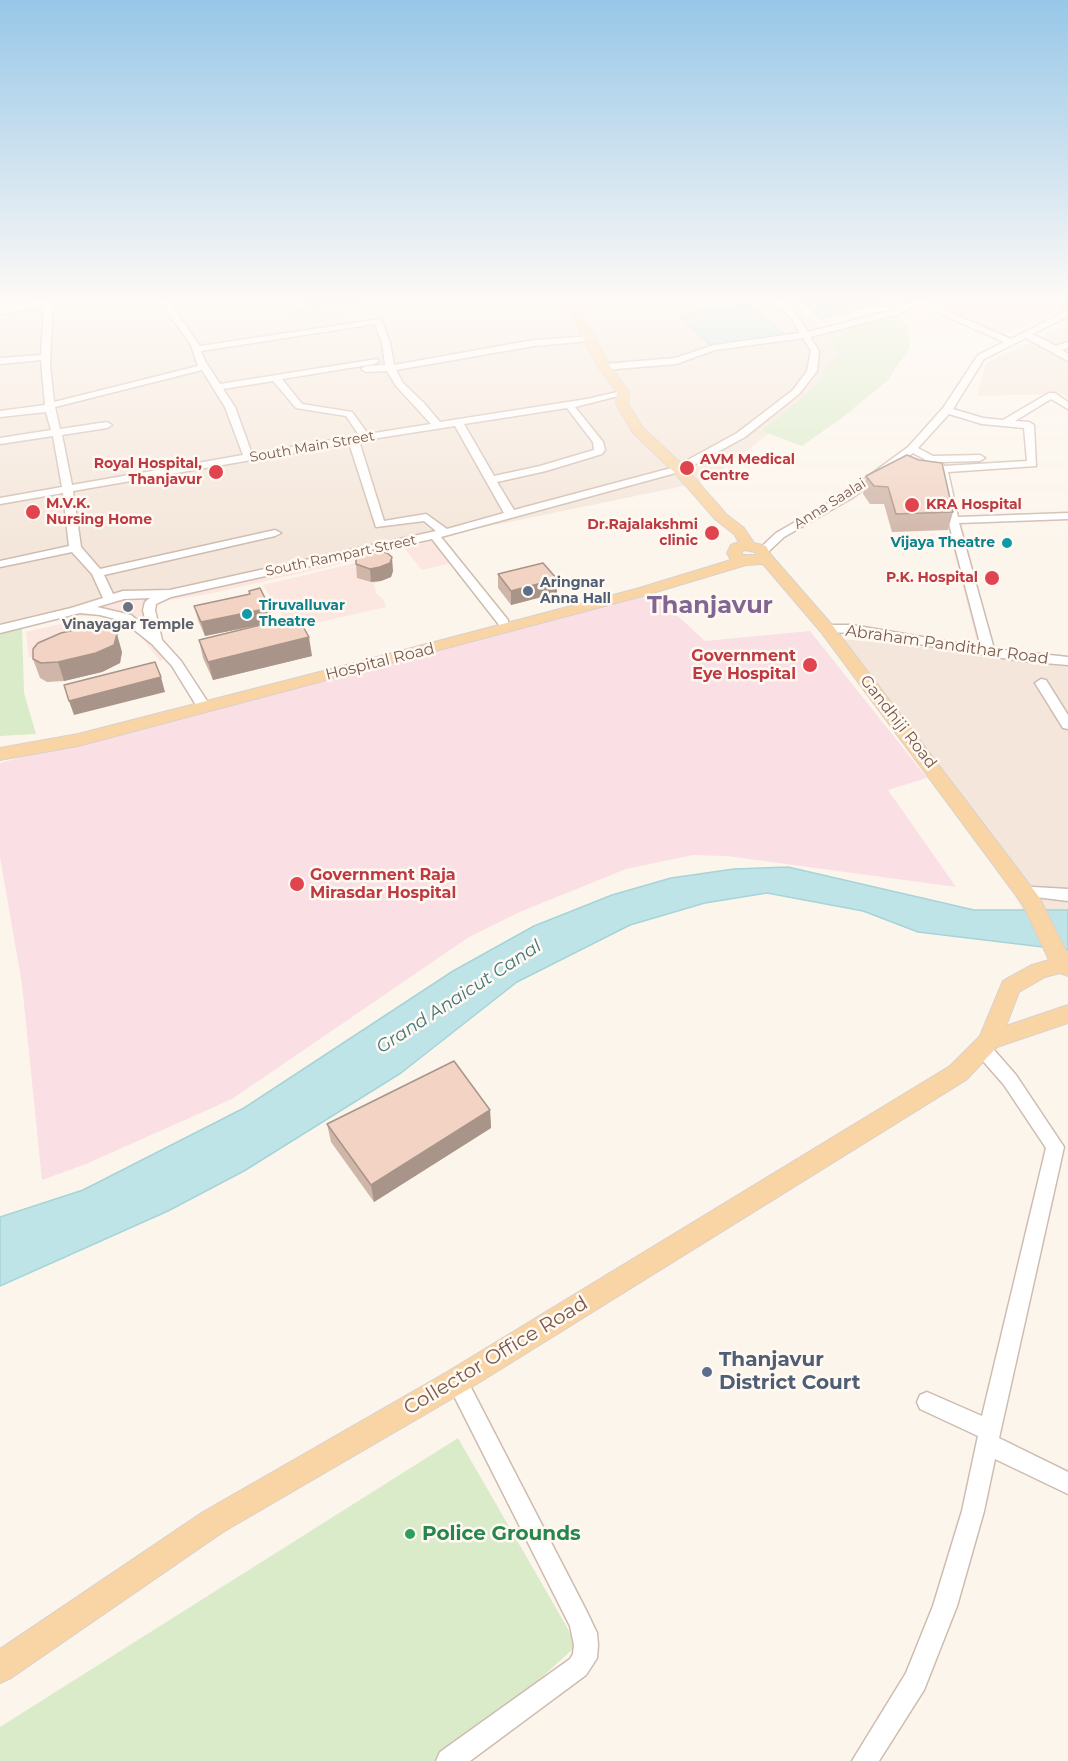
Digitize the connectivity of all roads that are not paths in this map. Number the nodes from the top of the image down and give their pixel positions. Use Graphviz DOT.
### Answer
graph roads {
  1 [pos="47,381"];
  2 [pos="149,381"];
  3 [pos="213,381"];
  4 [pos="251,381"];
  5 [pos="278,381"];
  6 [pos="398,381"];
  7 [pos="615,381"];
  8 [pos="804,381"];
  9 [pos="965,381"];
  10 [pos="217,387"];
  11 [pos="623,392"];
  12 [pos="569,405"];
  13 [pos="1068,406"];
  14 [pos="49,407"];
  15 [pos="947,410"];
  16 [pos="0,414"];
  17 [pos="458,422"];
  18 [pos="1005,423"];
  19 [pos="107,424"];
  20 [pos="437,425"];
  21 [pos="57,433"];
  22 [pos="365,437"];
  23 [pos="353,439"];
  24 [pos="0,441"];
  25 [pos="912,449"];
  26 [pos="249,458"];
  27 [pos="932,459"];
  28 [pos="1032,464"];
  29 [pos="680,469"];
  30 [pos="940,469"];
  31 [pos="491,480"];
  32 [pos="69,490"];
  33 [pos="0,501"];
  34 [pos="511,515"];
  35 [pos="1068,516"];
  36 [pos="953,520"];
  37 [pos="275,533"];
  38 [pos="440,534"];
  39 [pos="75,548"];
  40 [pos="749,553"];
  41 [pos="0,564"];
  42 [pos="97,573"];
  43 [pos="170,594"];
  44 [pos="109,598"];
  45 [pos="75,612"];
  46 [pos="504,623"];
  47 [pos="0,629"];
  48 [pos="826,629"];
  49 [pos="156,641"];
  50 [pos="988,651"];
  51 [pos="1068,661"];
  52 [pos="1041,683"];
  53 [pos="202,704"];
  54 [pos="1068,725"];
  55 [pos="4,750"];
  56 [pos="1068,895"];
  57 [pos="1028,900"];
  58 [pos="1059,967"];
  59 [pos="1068,1014"];
  60 [pos="986,1044"];
  61 [pos="457,1381"];
  62 [pos="927,1402"];
  63 [pos="989,1438"];
  64 [pos="1068,1483"];
  65 [pos="0,1666"];
  66 [pos="449,1761"];
  67 [pos="866,1761"];
  1 -- 14 [label="street"];
  2 -- 14 [label="street"];
  3 -- 10 [label="street"];
  4 -- 10 [label="street"];
  5 -- 22 [label="street"];
  6 -- 20 [label="street"];
  7 -- 11 [label="main road"];
  8 -- 29 [label="street, South Rampart Street"];
  9 -- 15 [label="street, Anna Saalai"];
  10 -- 26 [label="street"];
  11 -- 12 [label="street, South Main Street"];
  11 -- 29 [label="main road"];
  12 -- 17 [label="street, South Main Street"];
  12 -- 31 [label="street"];
  13 -- 18 [label="street"];
  14 -- 16 [label="street"];
  14 -- 21 [label="street"];
  15 -- 18 [label="street"];
  15 -- 25 [label="street, Anna Saalai"];
  17 -- 20 [label="street, South Main Street"];
  17 -- 31 [label="street"];
  18 -- 28 [label="street"];
  19 -- 21 [label="street"];
  20 -- 22 [label="street, South Main Street"];
  21 -- 24 [label="street"];
  21 -- 32 [label="street"];
  22 -- 23 [label="street, South Main Street"];
  23 -- 26 [label="street, South Main Street"];
  23 -- 38 [label="street"];
  25 -- 27 [label="street"];
  25 -- 40 [label="street, Anna Saalai"];
  26 -- 32 [label="street, South Main Street"];
  27 -- 28 [label="street"];
  27 -- 30 [label="street"];
  28 -- 30 [label="street"];
  29 -- 34 [label="street, South Rampart Street"];
  29 -- 40 [label="main road"];
  30 -- 36 [label="street"];
  31 -- 34 [label="street"];
  32 -- 33 [label="street, South Main Street"];
  32 -- 39 [label="street"];
  34 -- 38 [label="street, South Rampart Street"];
  35 -- 36 [label="street"];
  36 -- 50 [label="street"];
  37 -- 42 [label="street"];
  38 -- 43 [label="street, South Rampart Street"];
  38 -- 46 [label="street"];
  39 -- 41 [label="street"];
  39 -- 42 [label="street"];
  40 -- 46 [label="main road, Hospital Road"];
  40 -- 48 [label="main road, Gandhiji Road"];
  40 -- 53 [label="main road, Hospital Road"];
  42 -- 44 [label="street"];
  43 -- 44 [label="street, South Rampart Street"];
  43 -- 49 [label="street"];
  44 -- 45 [label="street, South Rampart Street"];
  45 -- 47 [label="street, South Rampart Street"];
  45 -- 49 [label="street"];
  46 -- 53 [label="main road, Hospital Road"];
  48 -- 50 [label="street, Abraham Pandithar Road"];
  48 -- 57 [label="main road, Gandhiji Road"];
  49 -- 53 [label="street"];
  50 -- 51 [label="street, Abraham Pandithar Road"];
  52 -- 54 [label="street"];
  53 -- 55 [label="main road, Hospital Road"];
  53 -- 55 [label="main road, Hospital Road"];
  56 -- 57 [label="street"];
  57 -- 58 [label="main road, Gandhiji Road"];
  58 -- 60 [label="main road, Collector Office Road"];
  59 -- 60 [label="main road, Collector Office Road"];
  60 -- 61 [label="main road, Collector Office Road"];
  60 -- 63 [label="street"];
  61 -- 65 [label="main road, Collector Office Road"];
  61 -- 66 [label="street"];
  62 -- 63 [label="street"];
  63 -- 64 [label="street"];
  63 -- 67 [label="street"];
}
